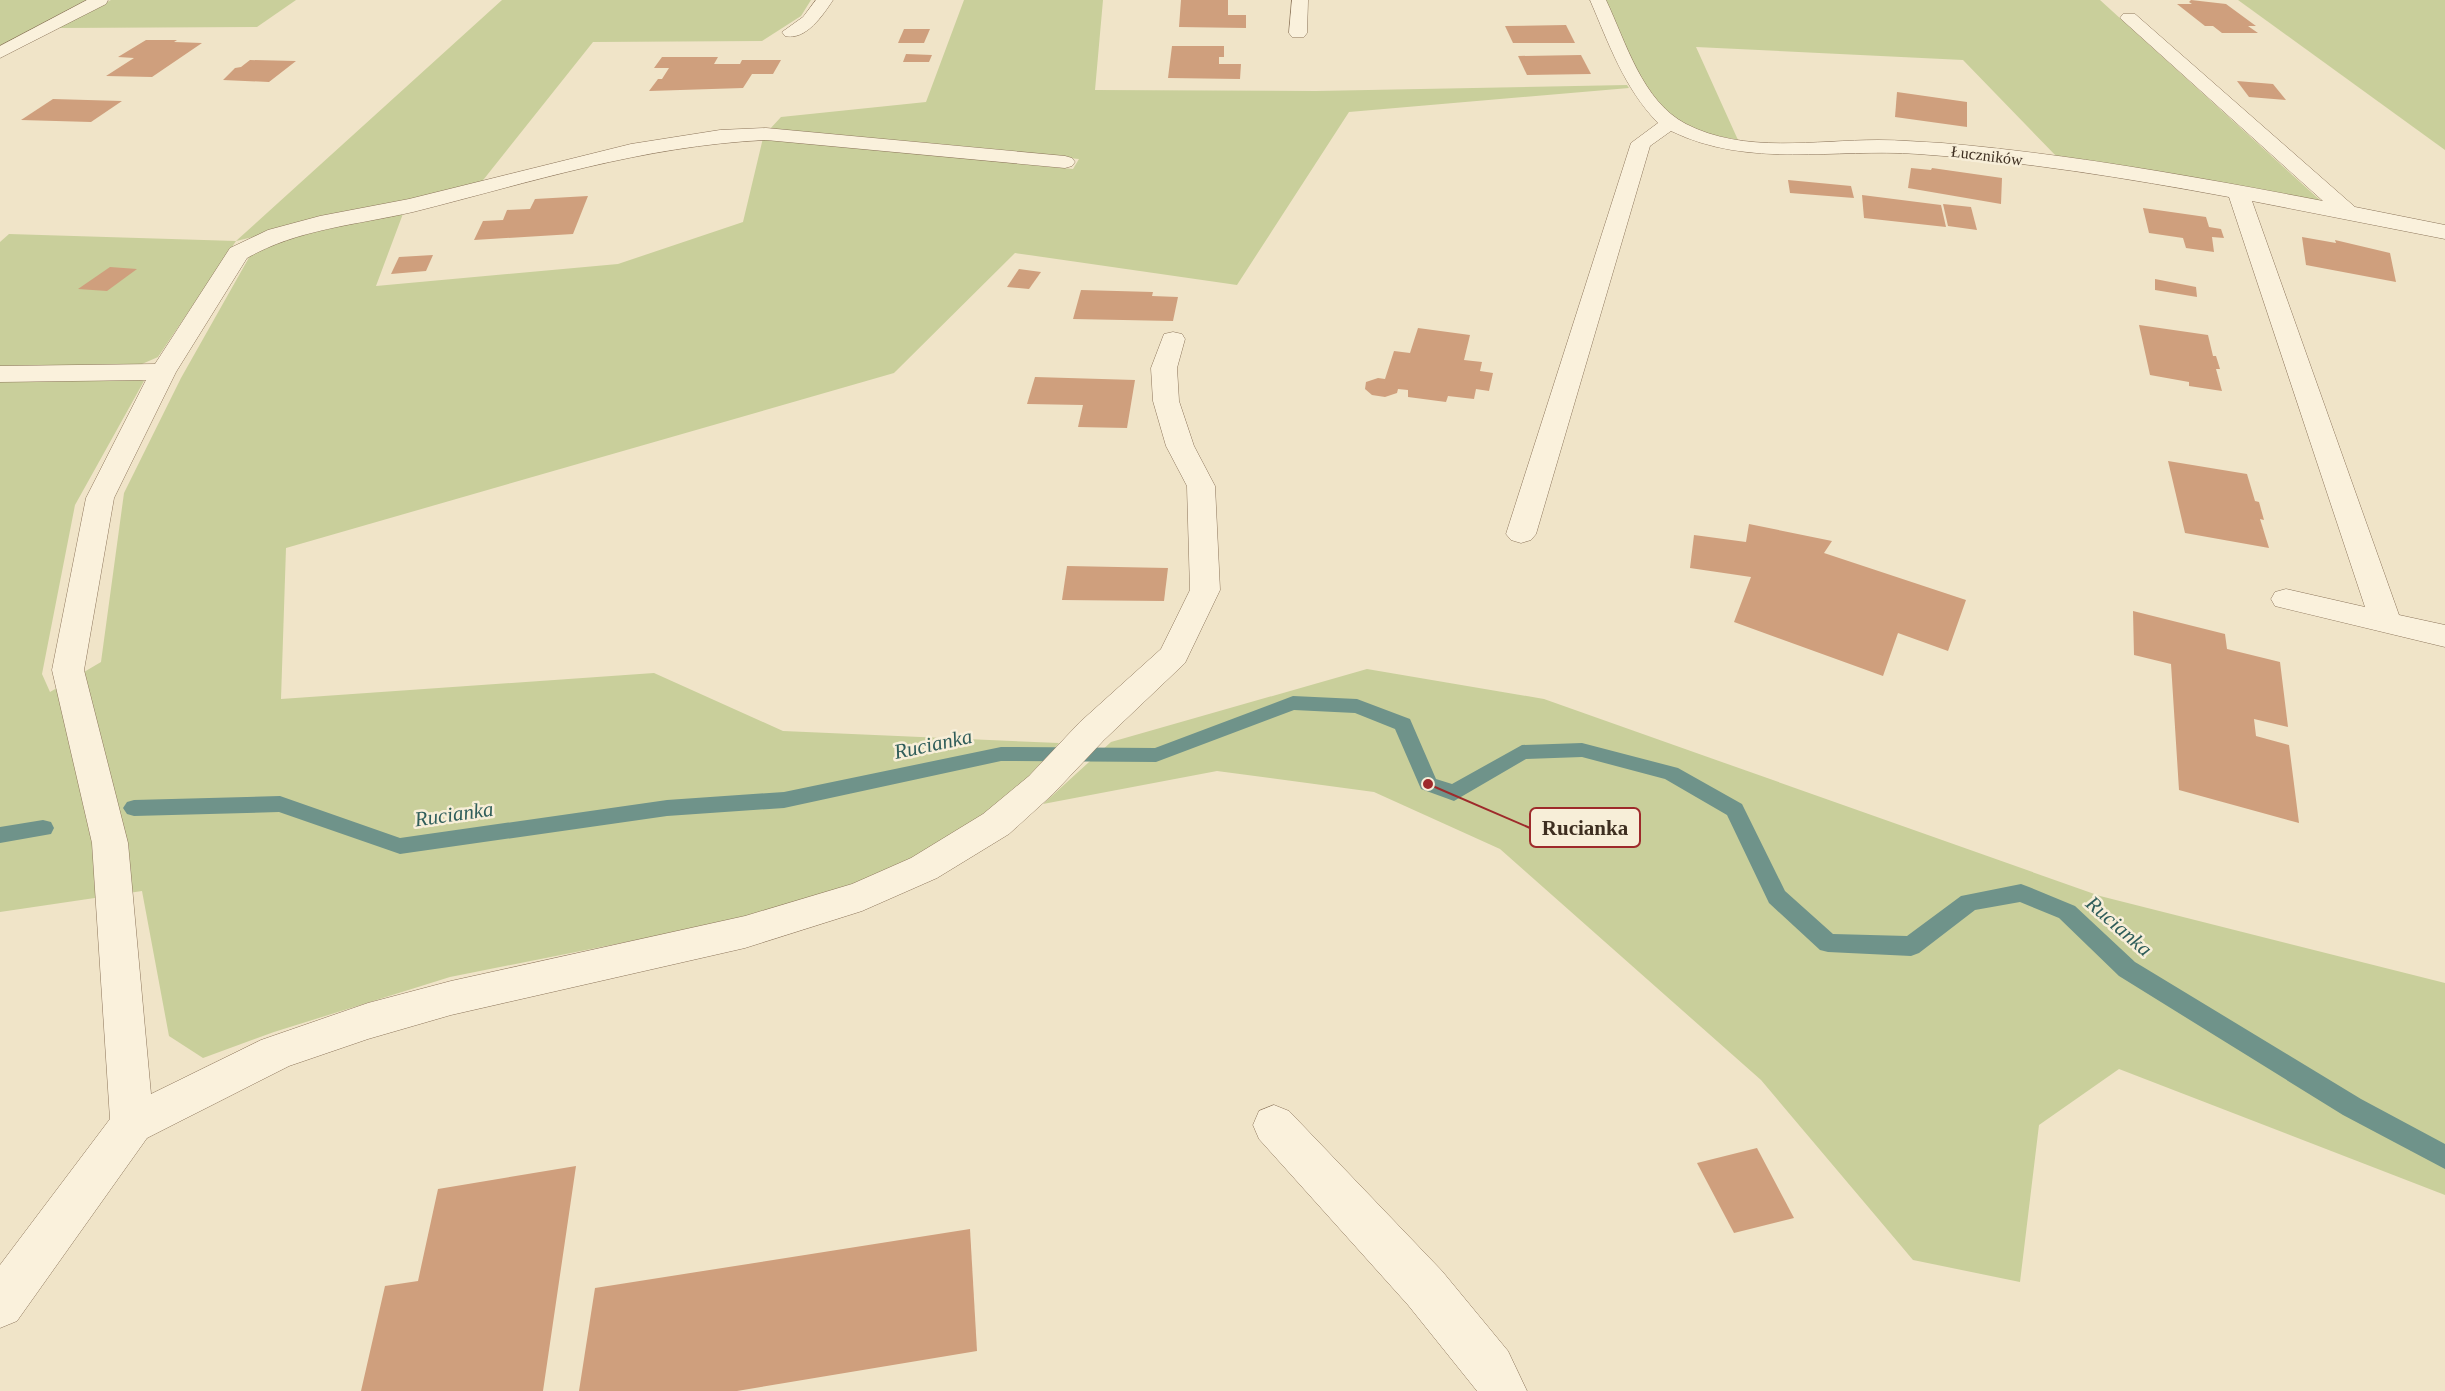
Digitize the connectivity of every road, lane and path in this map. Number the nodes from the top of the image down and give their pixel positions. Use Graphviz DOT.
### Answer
graph roads {
  1 [pos="100,0"];
  2 [pos="825,0"];
  3 [pos="1300,0"];
  4 [pos="1598,0"];
  5 [pos="2129,18"];
  6 [pos="791,32"];
  7 [pos="1298,33"];
  8 [pos="0,53"];
  9 [pos="1670,123"];
  10 [pos="1065,162"];
  11 [pos="2238,191"];
  12 [pos="2347,211"];
  13 [pos="2445,232"];
  14 [pos="1173,339"];
  15 [pos="163,372"];
  16 [pos="0,374"];
  17 [pos="1521,534"];
  18 [pos="2286,599"];
  19 [pos="2386,622"];
  20 [pos="2445,636"];
  21 [pos="132,1124"];
  22 [pos="1274,1125"];
  23 [pos="0,1304"];
  24 [pos="1502,1391"];
  1 -- 8 [label="street"];
  2 -- 6 [label="street"];
  3 -- 7 [label="street"];
  4 -- 9 [label="street, Łuczników"];
  5 -- 12 [label="street"];
  9 -- 11 [label="street, Łuczników"];
  9 -- 17 [label="street"];
  10 -- 15 [label="street"];
  11 -- 12 [label="street, Łuczników"];
  11 -- 19 [label="street"];
  12 -- 13 [label="street, Łuczników"];
  14 -- 21 [label="street"];
  15 -- 16 [label="street"];
  15 -- 21 [label="street"];
  18 -- 19 [label="street"];
  19 -- 20 [label="street"];
  21 -- 23 [label="street"];
  22 -- 24 [label="street"];
}
